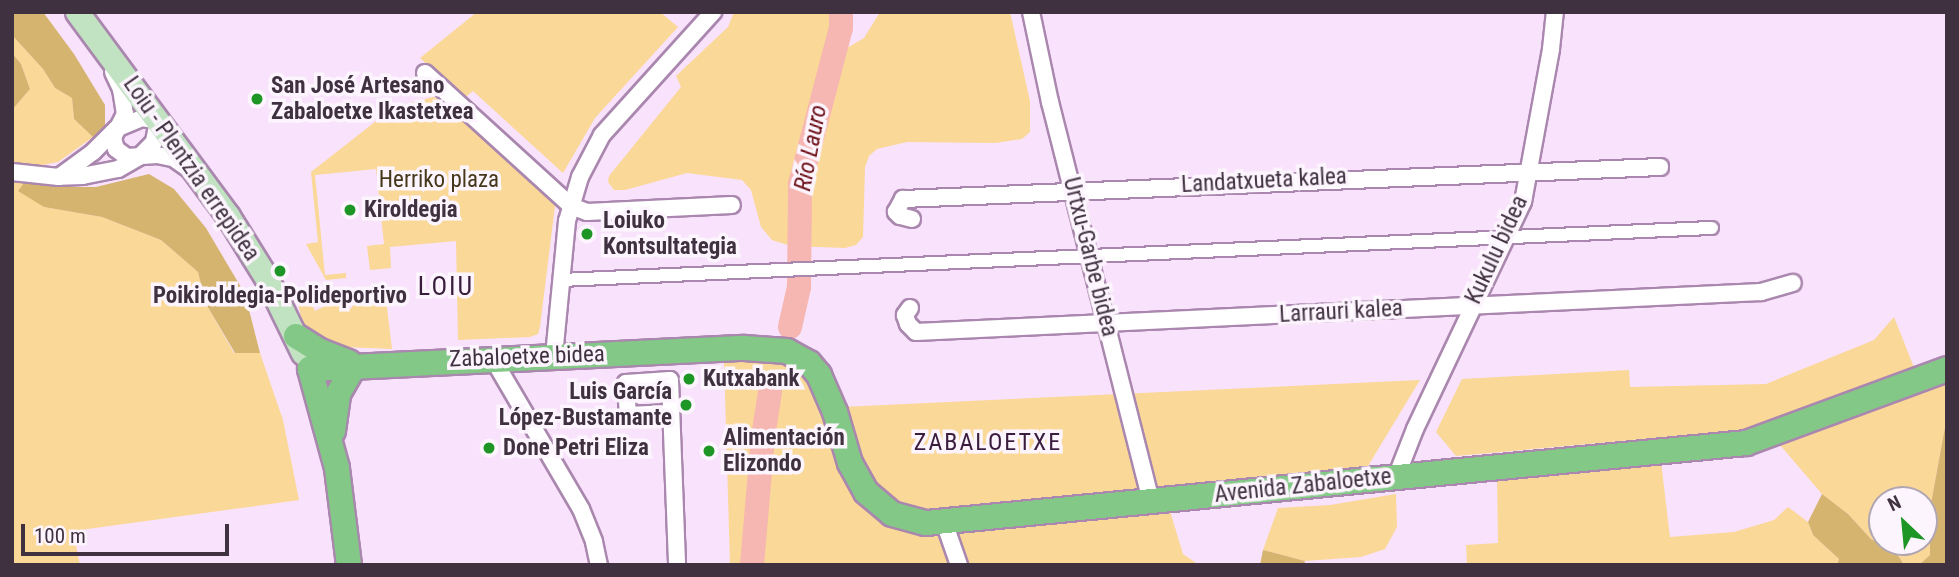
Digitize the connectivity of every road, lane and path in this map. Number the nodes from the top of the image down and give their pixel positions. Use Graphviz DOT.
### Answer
graph roads {
  1 [pos="77,12"];
  2 [pos="1031,12"];
  3 [pos="1555,12"];
  4 [pos="706,15"];
  5 [pos="97,38"];
  6 [pos="425,73"];
  7 [pos="158,121"];
  8 [pos="116,128"];
  9 [pos="139,157"];
  10 [pos="1660,167"];
  11 [pos="1531,170"];
  12 [pos="12,172"];
  13 [pos="59,177"];
  14 [pos="201,178"];
  15 [pos="1073,190"];
  16 [pos="732,205"];
  17 [pos="571,206"];
  18 [pos="912,219"];
  19 [pos="1712,228"];
  20 [pos="1506,236"];
  21 [pos="1090,257"];
  22 [pos="561,280"];
  23 [pos="1793,284"];
  24 [pos="1472,306"];
  25 [pos="910,308"];
  26 [pos="1107,324"];
  27 [pos="296,336"];
  28 [pos="744,348"];
  29 [pos="554,356"];
  30 [pos="493,359"];
  31 [pos="357,366"];
  32 [pos="310,369"];
  33 [pos="1947,369"];
  34 [pos="671,413"];
  35 [pos="331,442"];
  36 [pos="1397,475"];
  37 [pos="1151,502"];
  38 [pos="944,522"];
  39 [pos="349,565"];
  40 [pos="599,565"];
  41 [pos="677,565"];
  42 [pos="958,565"];
  1 -- 5 [label="main road, Loiu - Plentzia errepidea"];
  2 -- 15 [label="street, Urtxu-Garbe bidea"];
  3 -- 11 [label="street, Kukulu bidea"];
  4 -- 17 [label="street"];
  5 -- 7 [label="main road, Loiu - Plentzia errepidea"];
  5 -- 8 [label="street"];
  6 -- 17 [label="street"];
  7 -- 8 [label="street"];
  7 -- 9 [label="street"];
  7 -- 14 [label="main road, Loiu - Plentzia errepidea"];
  8 -- 9 [label="street"];
  8 -- 13 [label="street"];
  9 -- 13 [label="street"];
  9 -- 14 [label="street"];
  10 -- 11 [label="street, Landatxueta kalea"];
  11 -- 15 [label="street, Landatxueta kalea"];
  11 -- 20 [label="street, Kukulu bidea"];
  12 -- 13 [label="street"];
  14 -- 27 [label="main road, Loiu - Plentzia errepidea"];
  15 -- 18 [label="street, Landatxueta kalea"];
  15 -- 21 [label="street, Urtxu-Garbe bidea"];
  16 -- 17 [label="street"];
  17 -- 22 [label="street"];
  19 -- 20 [label="street"];
  20 -- 21 [label="street"];
  20 -- 24 [label="street, Kukulu bidea"];
  21 -- 22 [label="street"];
  21 -- 26 [label="street, Urtxu-Garbe bidea"];
  22 -- 29 [label="street"];
  23 -- 24 [label="street, Larrauri kalea"];
  24 -- 26 [label="street, Larrauri kalea"];
  24 -- 36 [label="street, Kukulu bidea"];
  25 -- 26 [label="street, Larrauri kalea"];
  26 -- 37 [label="street, Urtxu-Garbe bidea"];
  27 -- 31 [label="main road"];
  27 -- 32 [label="main road, Loiu - Plentzia errepidea"];
  28 -- 29 [label="main road, Zabaloetxe bidea"];
  28 -- 38 [label="main road, Avenida Zabaloetxe"];
  29 -- 30 [label="main road, Zabaloetxe bidea"];
  30 -- 31 [label="main road, Zabaloetxe bidea"];
  30 -- 40 [label="street"];
  31 -- 32 [label="main road, Zabaloetxe bidea"];
  31 -- 35 [label="main road"];
  32 -- 35 [label="main road, Loiu - Plentzia errepidea"];
  33 -- 36 [label="main road, Avenida Zabaloetxe"];
  34 -- 41 [label="street"];
  35 -- 39 [label="main road, Loiu - Plentzia errepidea"];
  36 -- 37 [label="main road, Avenida Zabaloetxe"];
  37 -- 38 [label="main road, Avenida Zabaloetxe"];
  38 -- 42 [label="street"];
}
